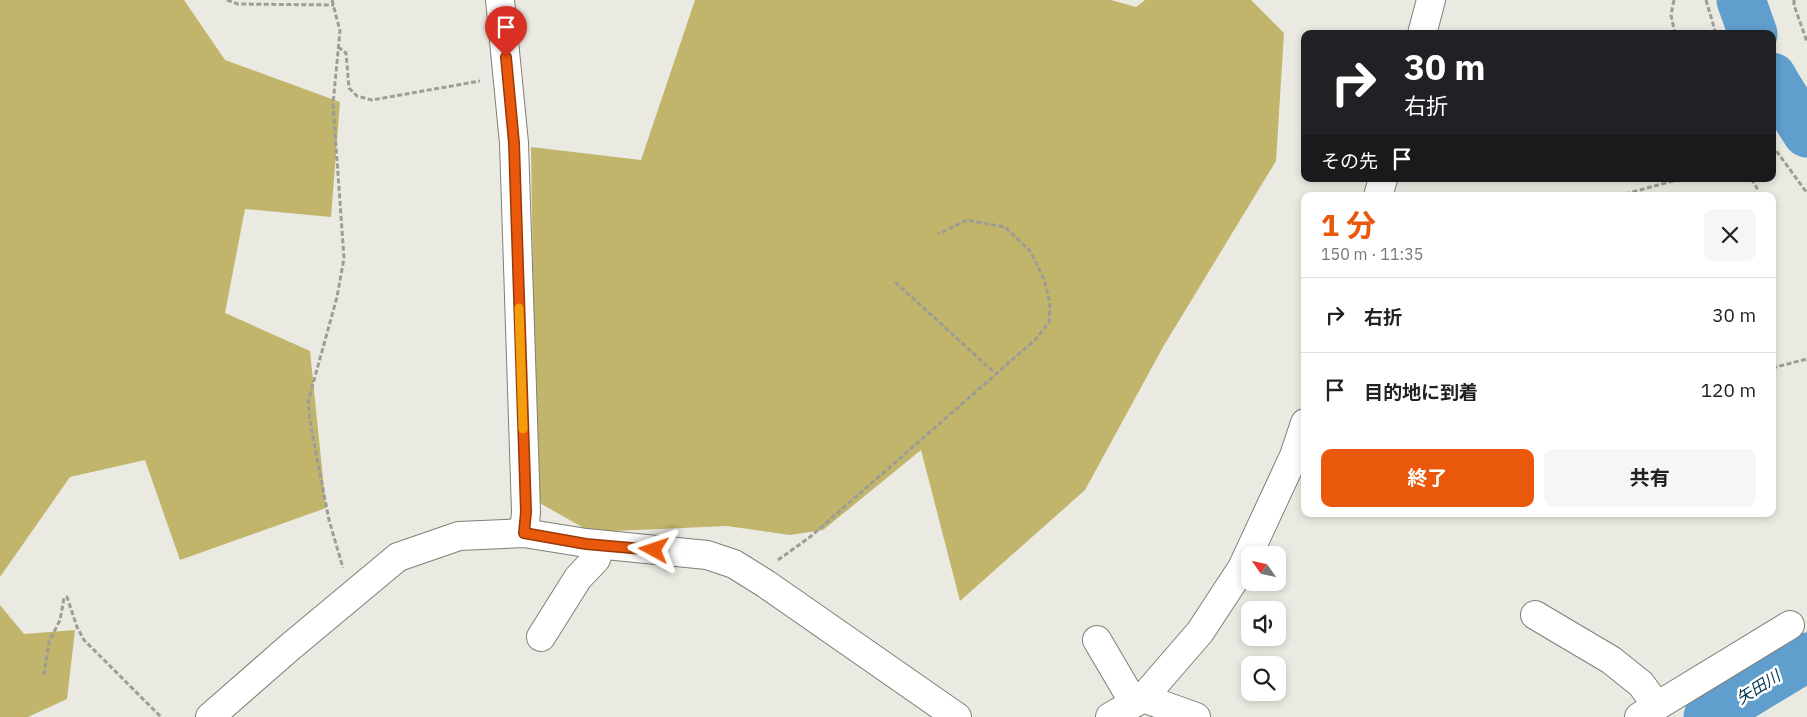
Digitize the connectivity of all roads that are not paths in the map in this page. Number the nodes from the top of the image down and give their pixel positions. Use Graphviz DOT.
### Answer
graph roads {
  1 [pos="500,0"];
  2 [pos="1430,0"];
  3 [pos="1423,30"];
  4 [pos="1301,435"];
  5 [pos="524,533"];
  6 [pos="601,545"];
  7 [pos="1535,615"];
  8 [pos="1790,625"];
  9 [pos="541,637"];
  10 [pos="1097,640"];
  11 [pos="1139,700"];
  12 [pos="1648,712"];
  13 [pos="210,717"];
  14 [pos="957,717"];
  15 [pos="1110,717"];
  16 [pos="1196,717"];
  1 -- 5 [label="street"];
  2 -- 3 [label="street"];
  4 -- 11 [label="street"];
  5 -- 6 [label="street"];
  5 -- 13 [label="street"];
  6 -- 9 [label="street"];
  6 -- 14 [label="street"];
  7 -- 12 [label="street"];
  8 -- 12 [label="street"];
  10 -- 11 [label="street"];
  11 -- 15 [label="street"];
  11 -- 16 [label="street"];
}
